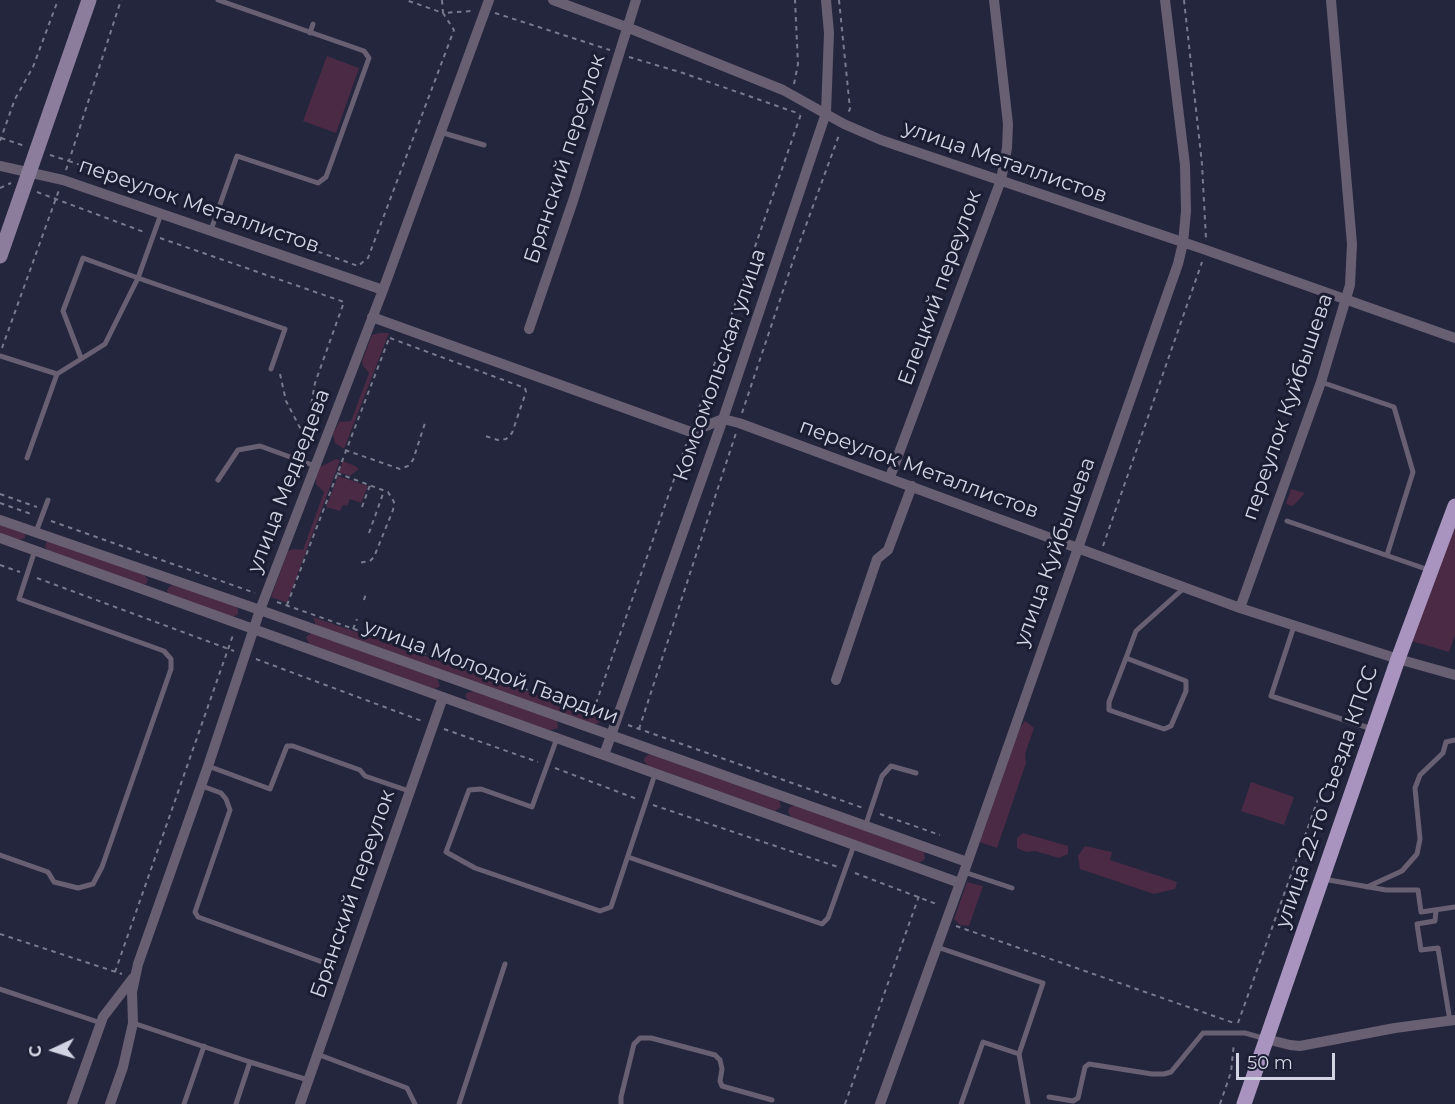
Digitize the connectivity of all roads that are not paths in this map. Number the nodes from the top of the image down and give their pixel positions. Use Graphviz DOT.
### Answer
graph roads {
  1 [pos="89,0"];
  2 [pos="218,0"];
  3 [pos="553,0"];
  4 [pos="636,0"];
  5 [pos="826,0"];
  6 [pos="994,0"];
  7 [pos="1165,0"];
  8 [pos="1331,0"];
  9 [pos="487,5"];
  10 [pos="313,24"];
  11 [pos="628,28"];
  12 [pos="310,33"];
  13 [pos="826,113"];
  14 [pos="440,132"];
  15 [pos="484,145"];
  16 [pos="0,166"];
  17 [pos="1001,180"];
  18 [pos="22,181"];
  19 [pos="161,214"];
  20 [pos="211,230"];
  21 [pos="1183,243"];
  22 [pos="0,256"];
  23 [pos="138,278"];
  24 [pos="383,290"];
  25 [pos="1346,300"];
  26 [pos="372,317"];
  27 [pos="529,329"];
  28 [pos="1455,338"];
  29 [pos="0,354"];
  30 [pos="81,358"];
  31 [pos="271,369"];
  32 [pos="57,374"];
  33 [pos="1321,382"];
  34 [pos="723,419"];
  35 [pos="27,458"];
  36 [pos="311,464"];
  37 [pos="890,477"];
  38 [pos="218,480"];
  39 [pos="912,486"];
  40 [pos="48,500"];
  41 [pos="1455,506"];
  42 [pos="0,520"];
  43 [pos="1287,521"];
  44 [pos="36,533"];
  45 [pos="0,538"];
  46 [pos="1077,548"];
  47 [pos="35,550"];
  48 [pos="1387,555"];
  49 [pos="1431,570"];
  50 [pos="1184,588"];
  51 [pos="1240,608"];
  52 [pos="260,610"];
  53 [pos="1294,626"];
  54 [pos="253,629"];
  55 [pos="1126,658"];
  56 [pos="1398,659"];
  57 [pos="1455,675"];
  58 [pos="836,680"];
  59 [pos="443,697"];
  60 [pos="1373,730"];
  61 [pos="612,735"];
  62 [pos="557,738"];
  63 [pos="1455,740"];
  64 [pos="604,755"];
  65 [pos="208,766"];
  66 [pos="916,773"];
  67 [pos="655,774"];
  68 [pos="201,786"];
  69 [pos="409,791"];
  70 [pos="865,827"];
  71 [pos="854,845"];
  72 [pos="0,855"];
  73 [pos="628,857"];
  74 [pos="964,872"];
  75 [pos="1321,879"];
  76 [pos="1367,887"];
  77 [pos="1012,888"];
  78 [pos="1455,907"];
  79 [pos="1436,910"];
  80 [pos="937,947"];
  81 [pos="325,963"];
  82 [pos="505,964"];
  83 [pos="133,978"];
  84 [pos="0,990"];
  85 [pos="1452,1021"];
  86 [pos="101,1023"];
  87 [pos="133,1023"];
  88 [pos="1266,1039"];
  89 [pos="204,1046"];
  90 [pos="317,1054"];
  91 [pos="1019,1054"];
  92 [pos="250,1062"];
  93 [pos="308,1080"];
  94 [pos="1049,1097"];
  95 [pos="772,1101"];
  96 [pos="72,1104"];
  97 [pos="110,1104"];
  98 [pos="184,1104"];
  99 [pos="236,1104"];
  100 [pos="300,1104"];
  101 [pos="415,1104"];
  102 [pos="459,1104"];
  103 [pos="621,1104"];
  104 [pos="880,1104"];
  105 [pos="961,1104"];
  106 [pos="1028,1104"];
  107 [pos="1244,1104"];
  1 -- 18 [label="main road"];
  2 -- 12 [label="lane"];
  3 -- 11 [label="street, улица Металлистов"];
  4 -- 11 [label="street, Брянский переулок"];
  5 -- 13 [label="street, Комсомольская улица"];
  6 -- 17 [label="street, Елецкий переулок"];
  7 -- 21 [label="street, улица Куйбышева"];
  8 -- 25 [label="street, переулок Куйбышева"];
  9 -- 14 [label="street, улица Медведева"];
  10 -- 12 [label="lane"];
  11 -- 13 [label="street, улица Металлистов"];
  11 -- 27 [label="street, Брянский переулок"];
  12 -- 20 [label="lane"];
  13 -- 17 [label="street, улица Металлистов"];
  13 -- 34 [label="street, Комсомольская улица"];
  14 -- 15 [label="lane"];
  14 -- 24 [label="street, улица Медведева"];
  16 -- 18 [label="street, переулок Металлистов"];
  17 -- 21 [label="street, улица Металлистов"];
  17 -- 37 [label="street, Елецкий переулок"];
  18 -- 19 [label="street, переулок Металлистов"];
  18 -- 22 [label="main road"];
  19 -- 20 [label="street, переулок Металлистов"];
  19 -- 23 [label="lane"];
  20 -- 24 [label="street, переулок Металлистов"];
  21 -- 25 [label="street, улица Металлистов"];
  21 -- 46 [label="street, улица Куйбышева"];
  23 -- 30 [label="lane"];
  23 -- 30 [label="lane"];
  23 -- 31 [label="lane"];
  24 -- 26 [label="street, улица Медведева"];
  25 -- 28 [label="street, улица Металлистов"];
  25 -- 33 [label="street, переулок Куйбышева"];
  26 -- 34 [label="street"];
  26 -- 36 [label="street, улица Медведева"];
  29 -- 32 [label="lane"];
  30 -- 32 [label="lane"];
  32 -- 35 [label="lane"];
  33 -- 48 [label="lane"];
  33 -- 51 [label="street, переулок Куйбышева"];
  34 -- 37 [label="street, переулок Металлистов"];
  34 -- 61 [label="street, Комсомольская улица"];
  36 -- 38 [label="lane"];
  36 -- 52 [label="street, улица Медведева"];
  37 -- 39 [label="street, переулок Металлистов"];
  39 -- 46 [label="street, переулок Металлистов"];
  39 -- 58 [label="street"];
  40 -- 44 [label="lane"];
  41 -- 49 [label="main road, улица 22-го Съезда КПСС"];
  42 -- 44 [label="street, улица Молодой Гвардии"];
  43 -- 48 [label="lane"];
  44 -- 52 [label="street, улица Молодой Гвардии"];
  45 -- 47 [label="street, улица Молодой Гвардии"];
  46 -- 50 [label="street, переулок Металлистов"];
  46 -- 74 [label="street, улица Куйбышева"];
  47 -- 54 [label="street, улица Молодой Гвардии"];
  47 -- 72 [label="lane"];
  48 -- 49 [label="lane"];
  49 -- 56 [label="main road, улица 22-го Съезда КПСС"];
  50 -- 51 [label="street, переулок Металлистов"];
  50 -- 55 [label="lane"];
  51 -- 53 [label="street, переулок Металлистов"];
  52 -- 54 [label="street, улица Медведева"];
  52 -- 61 [label="street, улица Молодой Гвардии"];
  53 -- 56 [label="street, переулок Металлистов"];
  53 -- 60 [label="lane"];
  54 -- 59 [label="street, улица Молодой Гвардии"];
  54 -- 65 [label="street, улица Медведева"];
  55 -- 55 [label="lane"];
  56 -- 57 [label="street, переулок Металлистов"];
  56 -- 60 [label="main road, улица 22-го Съезда КПСС"];
  59 -- 62 [label="street, улица Молодой Гвардии"];
  59 -- 69 [label="street, Брянский переулок"];
  60 -- 75 [label="main road, улица 22-го Съезда КПСС"];
  61 -- 64 [label="street, Комсомольская улица"];
  61 -- 70 [label="street, улица Молодой Гвардии"];
  62 -- 64 [label="street, улица Молодой Гвардии"];
  62 -- 73 [label="lane"];
  63 -- 76 [label="lane"];
  64 -- 67 [label="street, улица Молодой Гвардии"];
  65 -- 68 [label="street, улица Медведева"];
  65 -- 69 [label="lane"];
  66 -- 70 [label="lane"];
  67 -- 71 [label="street, улица Молодой Гвардии"];
  67 -- 73 [label="lane"];
  68 -- 81 [label="lane"];
  68 -- 83 [label="street, улица Медведева"];
  69 -- 90 [label="street, Брянский переулок"];
  70 -- 74 [label="street, улица Молодой Гвардии"];
  71 -- 73 [label="lane"];
  71 -- 74 [label="street, улица Молодой Гвардии"];
  74 -- 77 [label="lane"];
  74 -- 80 [label="street, улица Куйбышева"];
  75 -- 76 [label="lane"];
  75 -- 88 [label="main road, улица 22-го Съезда КПСС"];
  76 -- 79 [label="lane"];
  78 -- 79 [label="lane"];
  79 -- 85 [label="lane"];
  80 -- 91 [label="lane"];
  80 -- 104 [label="street, улица Куйбышева"];
  82 -- 102 [label="lane"];
  83 -- 86 [label="street, улица Медведева"];
  83 -- 87 [label="street, улица Медведева"];
  84 -- 86 [label="lane"];
  85 -- 88 [label="street"];
  86 -- 96 [label="street, улица Медведева"];
  87 -- 89 [label="lane"];
  87 -- 97 [label="street, улица Медведева"];
  88 -- 94 [label="lane"];
  88 -- 107 [label="main road, улица 22-го Съезда КПСС"];
  89 -- 92 [label="lane"];
  89 -- 98 [label="lane"];
  90 -- 93 [label="street, Брянский переулок"];
  90 -- 101 [label="lane"];
  91 -- 105 [label="lane"];
  91 -- 106 [label="lane"];
  92 -- 93 [label="lane"];
  92 -- 99 [label="lane"];
  93 -- 100 [label="street, Брянский переулок"];
  95 -- 103 [label="lane"];
}
